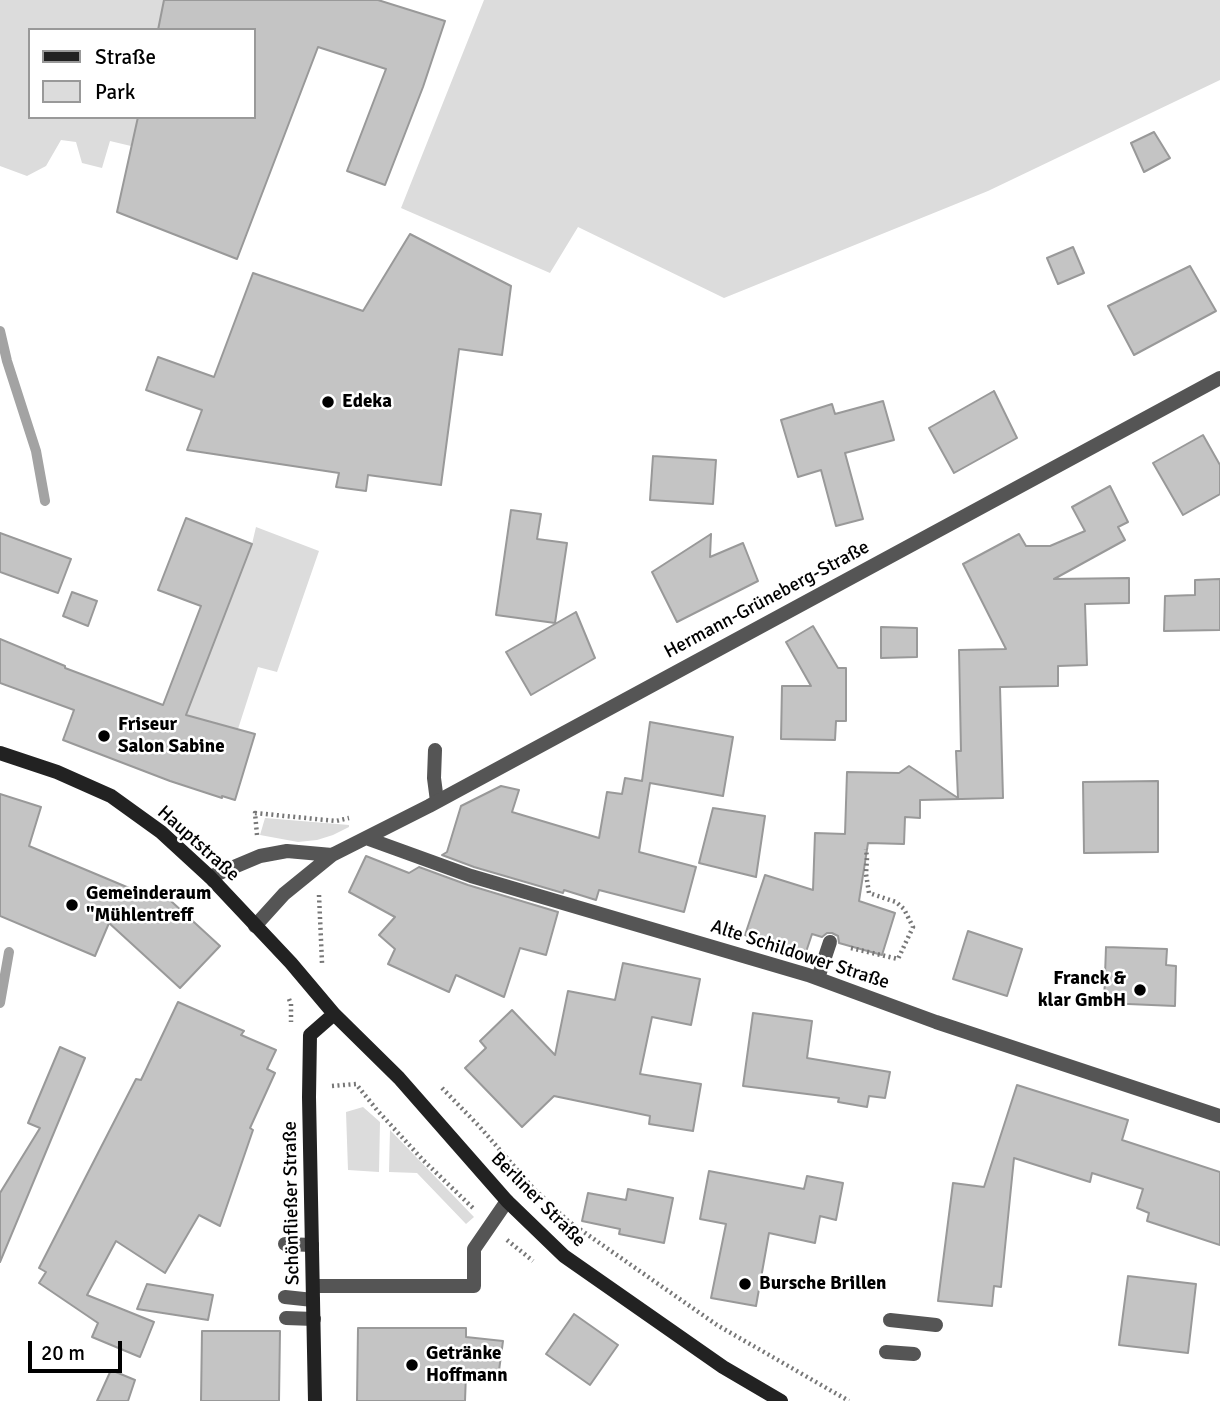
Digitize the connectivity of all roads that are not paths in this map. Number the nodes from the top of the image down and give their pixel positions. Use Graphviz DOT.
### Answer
graph roads {
  1 [pos="1220,378"];
  2 [pos="435,750"];
  3 [pos="0,753"];
  4 [pos="438,801"];
  5 [pos="366,838"];
  6 [pos="332,855"];
  7 [pos="210,877"];
  8 [pos="255,926"];
  9 [pos="830,942"];
  10 [pos="818,978"];
  11 [pos="334,1014"];
  12 [pos="1220,1116"];
  13 [pos="507,1201"];
  14 [pos="285,1244"];
  15 [pos="312,1245"];
  16 [pos="313,1293"];
  17 [pos="285,1297"];
  18 [pos="286,1318"];
  19 [pos="314,1319"];
  20 [pos="890,1320"];
  21 [pos="936,1325"];
  22 [pos="887,1352"];
  23 [pos="914,1354"];
  24 [pos="315,1401"];
  25 [pos="780,1401"];
  1 -- 4 [label="street, Hermann-Grüneberg-Straße"];
  2 -- 4 [label="street"];
  3 -- 7 [label="main road, Hauptstraße"];
  4 -- 5 [label="street, Hermann-Grüneberg-Straße"];
  5 -- 6 [label="street, Hermann-Grüneberg-Straße"];
  5 -- 10 [label="street, Alte Schildower Straße"];
  6 -- 7 [label="street"];
  6 -- 8 [label="street, Hermann-Grüneberg-Straße"];
  7 -- 8 [label="main road, Hauptstraße"];
  8 -- 11 [label="main road, Hauptstraße"];
  9 -- 10 [label="street"];
  10 -- 12 [label="street, Alte Schildower Straße"];
  11 -- 13 [label="main road, Berliner Straße"];
  11 -- 15 [label="main road, Schönfließer Straße"];
  13 -- 16 [label="street"];
  13 -- 25 [label="main road, Berliner Straße"];
  14 -- 15 [label="street"];
  15 -- 16 [label="main road, Schönfließer Straße"];
  16 -- 17 [label="street"];
  16 -- 19 [label="main road, Schönfließer Straße"];
  18 -- 19 [label="street"];
  19 -- 24 [label="main road, Schönfließer Straße"];
  20 -- 21 [label="street"];
  22 -- 23 [label="street"];
}
